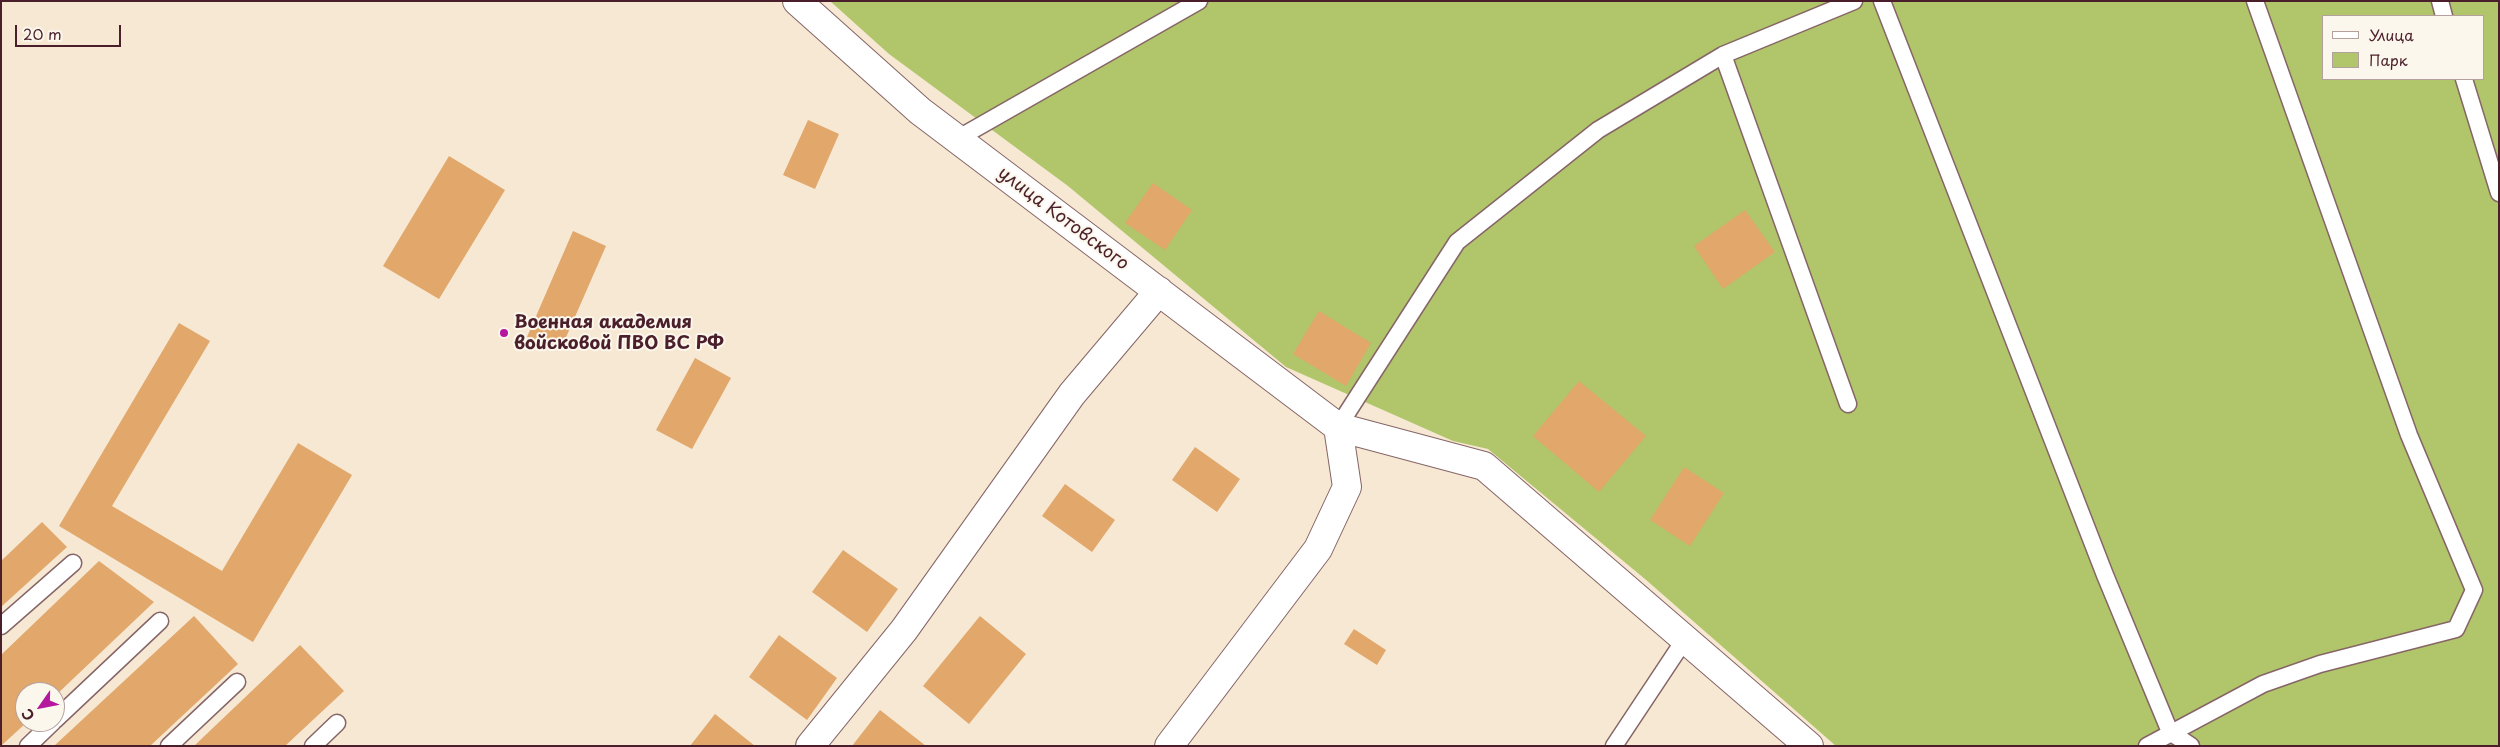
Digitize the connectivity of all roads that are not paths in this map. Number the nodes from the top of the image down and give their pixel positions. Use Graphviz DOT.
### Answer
graph roads {
  1 [pos="797,1"];
  2 [pos="1199,1"];
  3 [pos="1854,1"];
  4 [pos="1882,1"];
  5 [pos="2255,1"];
  6 [pos="2440,1"];
  7 [pos="2444,15"];
  8 [pos="1723,55"];
  9 [pos="2464,80"];
  10 [pos="957,139"];
  11 [pos="2499,193"];
  12 [pos="1159,291"];
  13 [pos="1848,404"];
  14 [pos="1338,427"];
  15 [pos="73,563"];
  16 [pos="160,621"];
  17 [pos="1,626"];
  18 [pos="1685,639"];
  19 [pos="237,682"];
  20 [pos="65,711"];
  21 [pos="337,723"];
  22 [pos="43,732"];
  23 [pos="2170,732"];
  24 [pos="28,746"];
  25 [pos="168,746"];
  26 [pos="313,746"];
  27 [pos="810,746"];
  28 [pos="1169,746"];
  29 [pos="1614,746"];
  30 [pos="1809,746"];
  31 [pos="2146,746"];
  32 [pos="2191,746"];
  1 -- 10 [label="street, улица Котовского"];
  2 -- 10 [label="lane"];
  3 -- 8 [label="lane"];
  4 -- 23 [label="lane"];
  5 -- 23 [label="lane"];
  6 -- 7 [label="lane"];
  8 -- 13 [label="lane"];
  8 -- 14 [label="lane"];
  9 -- 11 [label="lane"];
  10 -- 12 [label="street, улица Котовского"];
  12 -- 14 [label="street, улица Котовского"];
  12 -- 27 [label="street"];
  14 -- 18 [label="street"];
  14 -- 28 [label="street"];
  15 -- 17 [label="lane"];
  16 -- 20 [label="lane"];
  18 -- 29 [label="lane"];
  18 -- 30 [label="street"];
  19 -- 25 [label="lane"];
  21 -- 26 [label="lane"];
  22 -- 24 [label="lane"];
  23 -- 31 [label="lane"];
  23 -- 32 [label="lane"];
}
